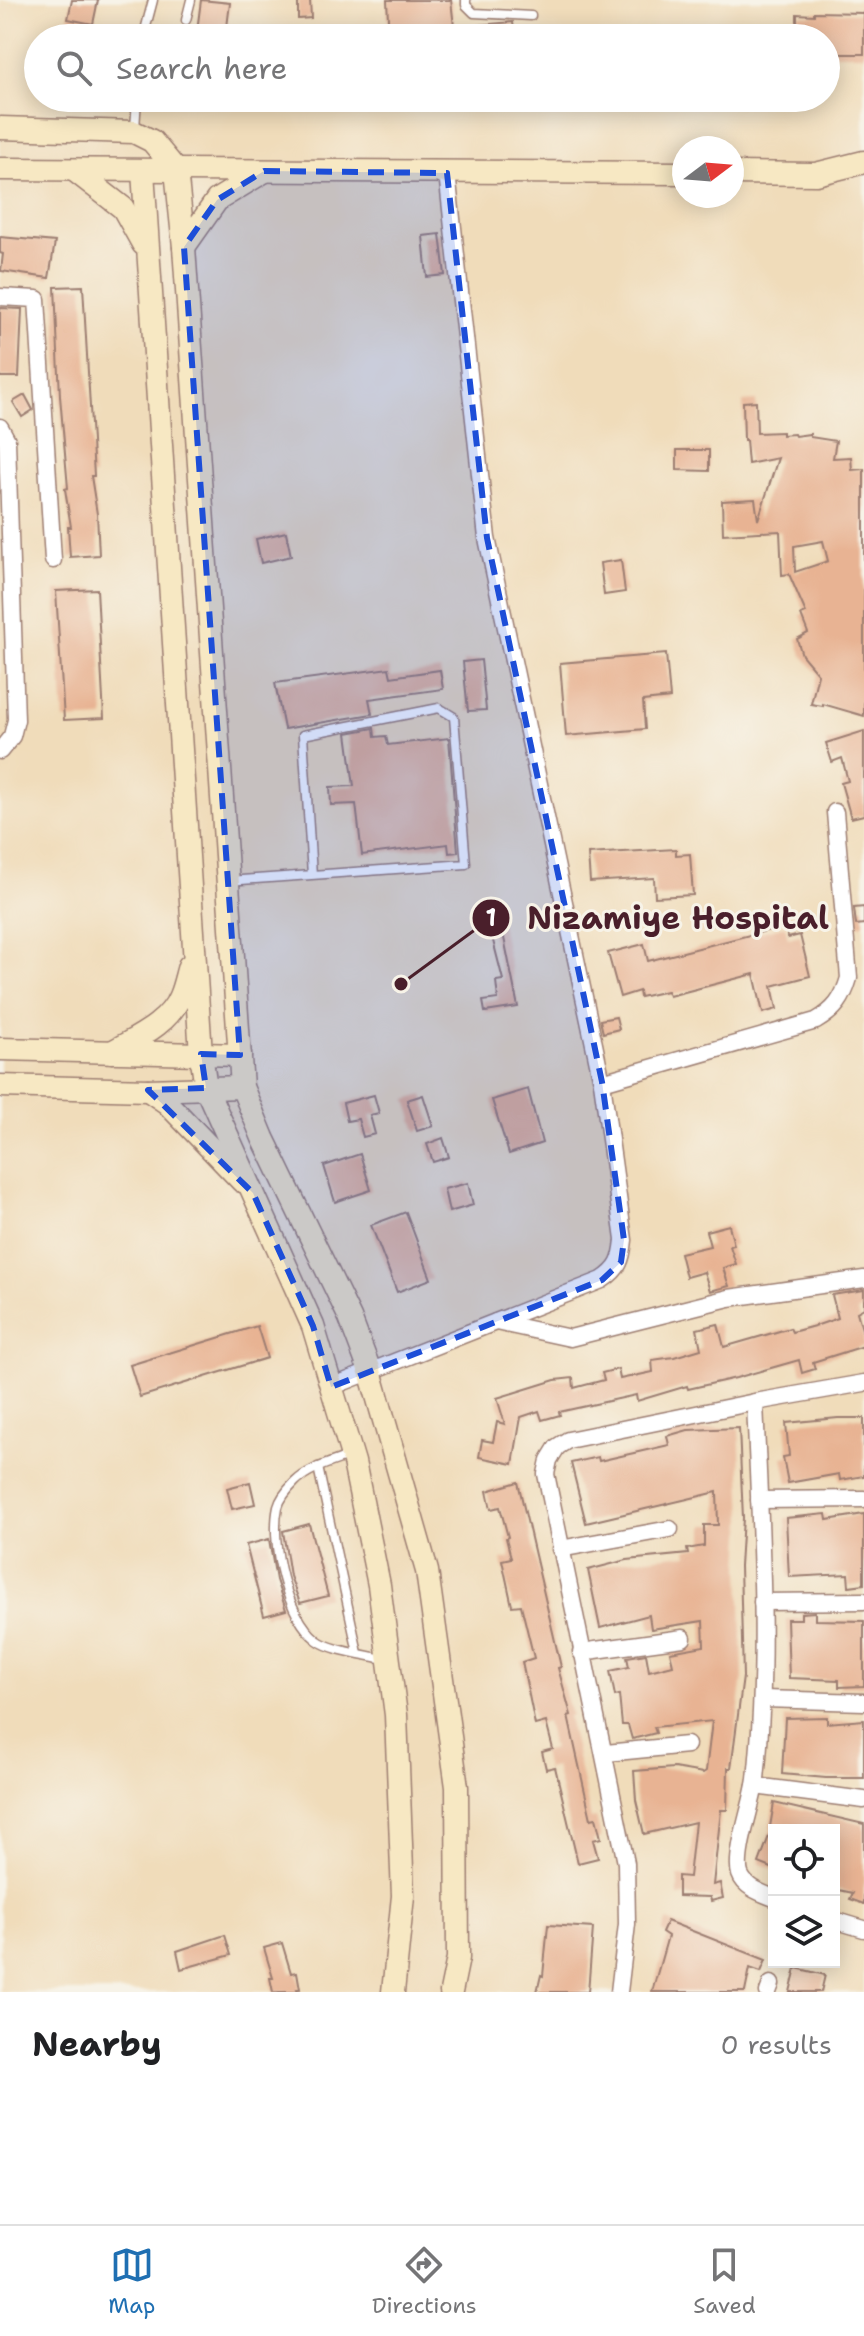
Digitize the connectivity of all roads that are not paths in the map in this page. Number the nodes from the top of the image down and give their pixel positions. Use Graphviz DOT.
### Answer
graph roads {
  1 [pos="153,0"];
  2 [pos="191,0"];
  3 [pos="466,0"];
  4 [pos="531,16"];
  5 [pos="186,20"];
  6 [pos="147,24"];
  7 [pos="136,112"];
  8 [pos="0,128"];
  9 [pos="134,132"];
  10 [pos="864,162"];
  11 [pos="0,169"];
  12 [pos="74,170"];
  13 [pos="176,170"];
  14 [pos="143,171"];
  15 [pos="264,171"];
  16 [pos="447,173"];
  17 [pos="672,173"];
  18 [pos="744,173"];
  19 [pos="184,247"];
  20 [pos="147,252"];
  21 [pos="0,297"];
  22 [pos="0,427"];
  23 [pos="53,560"];
  24 [pos="5,573"];
  25 [pos="0,751"];
  26 [pos="835,812"];
  27 [pos="312,875"];
  28 [pos="227,881"];
  29 [pos="194,949"];
  30 [pos="0,1049"];
  31 [pos="112,1052"];
  32 [pos="201,1054"];
  33 [pos="240,1055"];
  34 [pos="602,1082"];
  35 [pos="0,1086"];
  36 [pos="242,1087"];
  37 [pos="206,1088"];
  38 [pos="148,1090"];
  39 [pos="253,1193"];
  40 [pos="864,1279"];
  41 [pos="496,1322"];
  42 [pos="370,1371"];
  43 [pos="864,1383"];
  44 [pos="331,1387"];
  45 [pos="755,1402"];
  46 [pos="352,1455"];
  47 [pos="318,1467"];
  48 [pos="864,1499"];
  49 [pos="759,1500"];
  50 [pos="670,1529"];
  51 [pos="560,1549"];
  52 [pos="864,1601"];
  53 [pos="762,1602"];
  54 [pos="683,1638"];
  55 [pos="581,1652"];
  56 [pos="358,1653"];
  57 [pos="389,1660"];
  58 [pos="763,1699"];
  59 [pos="864,1702"];
  60 [pos="687,1745"];
  61 [pos="606,1753"];
  62 [pos="755,1786"];
  63 [pos="864,1800"];
  64 [pos="770,1896"];
  65 [pos="840,1922"];
  66 [pos="864,1929"];
  67 [pos="393,1992"];
  68 [pos="451,1992"];
  69 [pos="619,1992"];
  1 -- 6 [label="lane"];
  2 -- 5 [label="lane"];
  3 -- 4 [label="lane"];
  7 -- 9 [label="lane"];
  8 -- 9 [label="street"];
  9 -- 13 [label="street"];
  10 -- 18 [label="street"];
  11 -- 12 [label="street"];
  12 -- 14 [label="street"];
  12 -- 20 [label="street"];
  13 -- 14 [label="street"];
  13 -- 15 [label="street"];
  13 -- 19 [label="street"];
  14 -- 20 [label="street"];
  15 -- 16 [label="street"];
  15 -- 19 [label="street"];
  16 -- 17 [label="street"];
  16 -- 34 [label="street"];
  19 -- 28 [label="street"];
  20 -- 29 [label="street"];
  21 -- 23 [label="street"];
  22 -- 24 [label="street"];
  24 -- 25 [label="street"];
  26 -- 34 [label="street"];
  27 -- 27 [label="lane"];
  27 -- 28 [label="lane"];
  28 -- 33 [label="street"];
  29 -- 31 [label="street"];
  29 -- 32 [label="street"];
  30 -- 31 [label="street"];
  31 -- 32 [label="street"];
  32 -- 33 [label="street"];
  32 -- 37 [label="street"];
  33 -- 36 [label="street"];
  34 -- 41 [label="street"];
  35 -- 38 [label="street"];
  36 -- 37 [label="street"];
  36 -- 42 [label="street"];
  37 -- 38 [label="street"];
  37 -- 39 [label="street"];
  38 -- 39 [label="street"];
  39 -- 44 [label="street"];
  40 -- 41 [label="street"];
  41 -- 42 [label="street"];
  42 -- 44 [label="street"];
  42 -- 68 [label="street"];
  43 -- 45 [label="street"];
  44 -- 46 [label="street"];
  45 -- 49 [label="street"];
  45 -- 51 [label="street"];
  46 -- 47 [label="lane"];
  46 -- 57 [label="street"];
  47 -- 56 [label="lane"];
  47 -- 56 [label="lane"];
  48 -- 49 [label="street"];
  49 -- 53 [label="street"];
  50 -- 51 [label="street"];
  51 -- 55 [label="street"];
  52 -- 53 [label="street"];
  53 -- 58 [label="street"];
  54 -- 55 [label="street"];
  55 -- 61 [label="street"];
  56 -- 57 [label="lane"];
  57 -- 67 [label="street"];
  58 -- 59 [label="street"];
  58 -- 62 [label="street"];
  60 -- 61 [label="street"];
  61 -- 69 [label="street"];
  62 -- 63 [label="street"];
  62 -- 64 [label="street"];
  65 -- 66 [label="street"];
}
